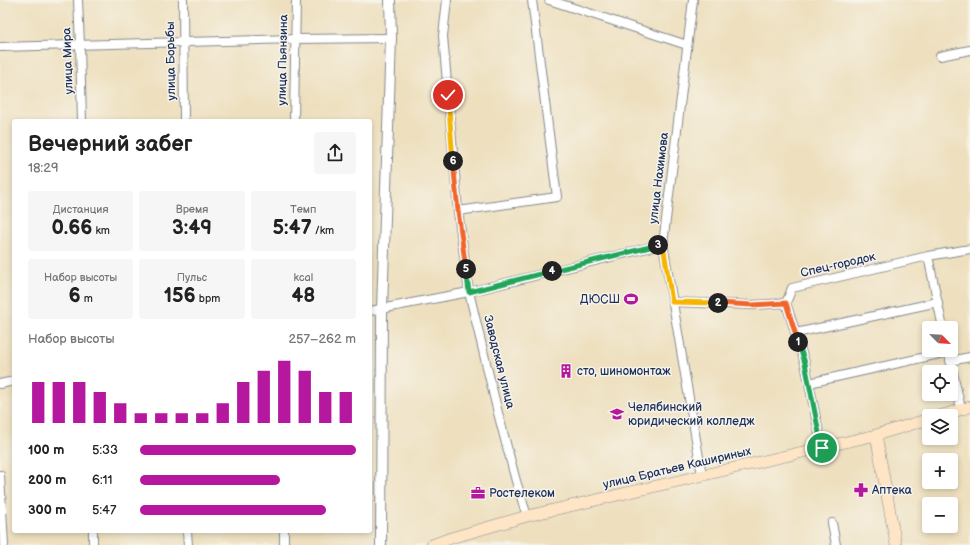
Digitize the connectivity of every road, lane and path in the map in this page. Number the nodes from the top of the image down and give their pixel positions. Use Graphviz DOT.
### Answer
graph roads {
  1 [pos="78,0"];
  2 [pos="183,0"];
  3 [pos="296,0"];
  4 [pos="390,0"];
  5 [pos="447,0"];
  6 [pos="532,0"];
  7 [pos="549,0"];
  8 [pos="693,0"];
  9 [pos="391,38"];
  10 [pos="295,39"];
  11 [pos="183,42"];
  12 [pos="80,45"];
  13 [pos="687,45"];
  14 [pos="0,47"];
  15 [pos="970,50"];
  16 [pos="940,56"];
  17 [pos="82,119"];
  18 [pos="184,119"];
  19 [pos="294,119"];
  20 [pos="458,211"];
  21 [pos="663,244"];
  22 [pos="970,249"];
  23 [pos="928,256"];
  24 [pos="469,292"];
  25 [pos="672,302"];
  26 [pos="938,302"];
  27 [pos="786,303"];
  28 [pos="382,309"];
  29 [pos="372,311"];
  30 [pos="942,321"];
  31 [pos="796,333"];
  32 [pos="922,357"];
  33 [pos="949,357"];
  34 [pos="970,357"];
  35 [pos="950,361"];
  36 [pos="12,381"];
  37 [pos="809,383"];
  38 [pos="0,384"];
  39 [pos="965,408"];
  40 [pos="922,421"];
  41 [pos="876,435"];
  42 [pos="822,448"];
  43 [pos="0,475"];
  44 [pos="702,476"];
  45 [pos="527,516"];
  46 [pos="832,523"];
  47 [pos="93,533"];
  48 [pos="188,533"];
  49 [pos="284,533"];
  50 [pos="452,541"];
  51 [pos="4,545"];
  52 [pos="93,545"];
  53 [pos="188,545"];
  54 [pos="284,545"];
  55 [pos="381,545"];
  56 [pos="432,545"];
  57 [pos="836,545"];
  58 [pos="896,545"];
  1 -- 12 [label="street, улица Мира"];
  2 -- 11 [label="street, улица Борьбы"];
  3 -- 10 [label="street, улица Пьянзина"];
  4 -- 9 [label="street"];
  5 -- 20 [label="street, Заводская улица"];
  6 -- 20 [label="street"];
  7 -- 13 [label="street"];
  8 -- 13 [label="street, улица Нахимова"];
  9 -- 10 [label="street"];
  9 -- 28 [label="street"];
  10 -- 11 [label="street"];
  10 -- 19 [label="street, улица Пьянзина"];
  11 -- 12 [label="street"];
  11 -- 18 [label="street, улица Борьбы"];
  12 -- 14 [label="street"];
  12 -- 17 [label="street, улица Мира"];
  13 -- 21 [label="street, улица Нахимова"];
  15 -- 16 [label="street"];
  20 -- 24 [label="street, Заводская улица"];
  21 -- 24 [label="street"];
  21 -- 25 [label="street, улица Нахимова"];
  22 -- 23 [label="street, Спец-городок"];
  23 -- 26 [label="street"];
  23 -- 27 [label="street, Спец-городок"];
  24 -- 28 [label="street"];
  24 -- 45 [label="street, Заводская улица"];
  25 -- 27 [label="street"];
  25 -- 44 [label="street, улица Нахимова"];
  26 -- 30 [label="street"];
  26 -- 31 [label="street"];
  27 -- 31 [label="street"];
  28 -- 29 [label="street"];
  28 -- 55 [label="street"];
  31 -- 37 [label="street"];
  32 -- 37 [label="street"];
  33 -- 35 [label="street"];
  34 -- 35 [label="street"];
  35 -- 39 [label="street"];
  36 -- 38 [label="street"];
  37 -- 42 [label="street"];
  40 -- 41 [label="main road, улица Братьев Кашириных"];
  41 -- 42 [label="main road, улица Братьев Кашириных"];
  41 -- 58 [label="main road"];
  42 -- 44 [label="main road, улица Братьев Кашириных"];
  43 -- 51 [label="street"];
  44 -- 45 [label="main road, улица Братьев Кашириных"];
  45 -- 50 [label="main road, улица Братьев Кашириных"];
  46 -- 57 [label="street"];
  47 -- 52 [label="street"];
  48 -- 53 [label="street"];
  49 -- 54 [label="street"];
  50 -- 56 [label="main road, улица Братьев Кашириных"];
}
